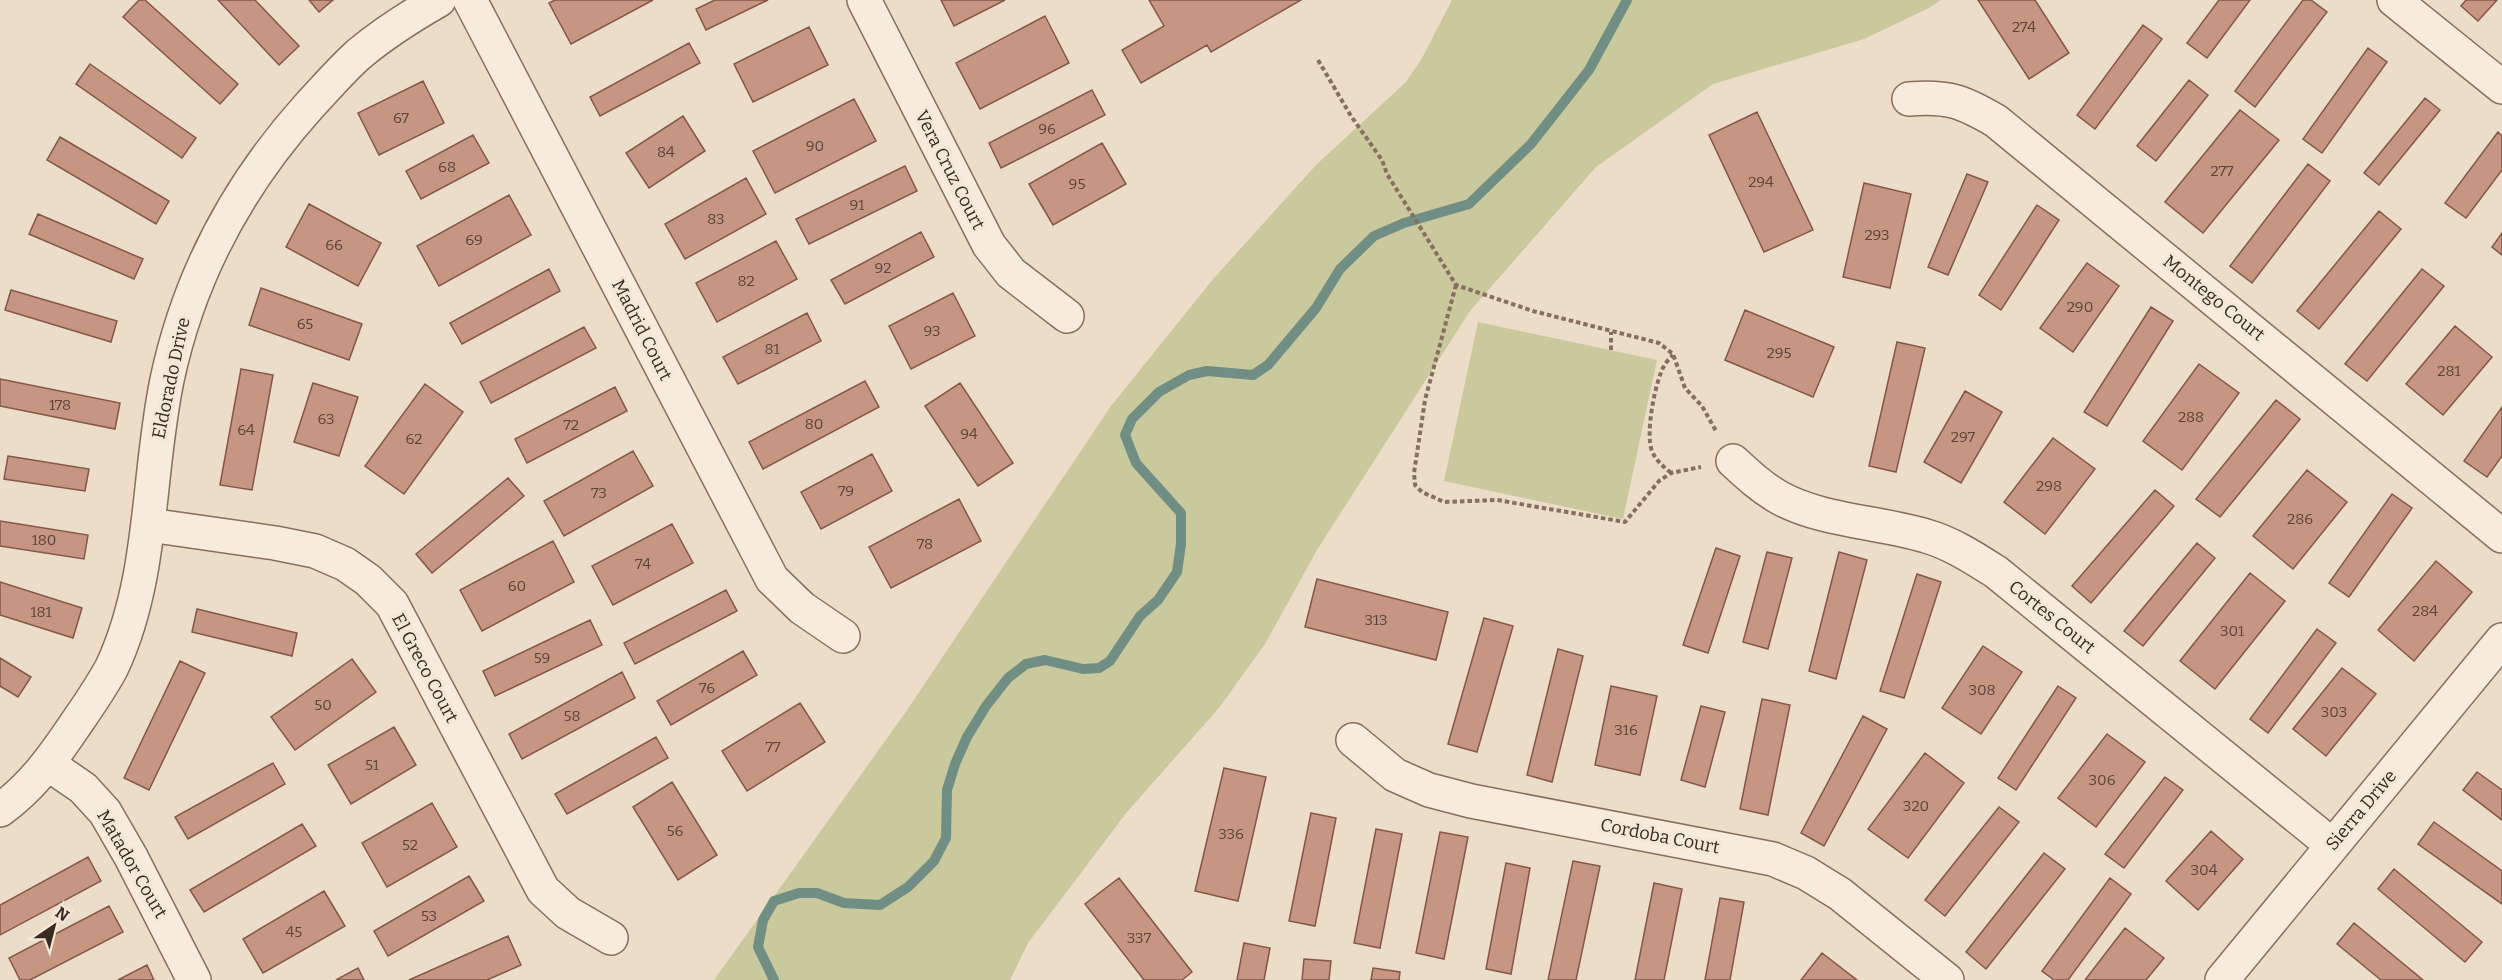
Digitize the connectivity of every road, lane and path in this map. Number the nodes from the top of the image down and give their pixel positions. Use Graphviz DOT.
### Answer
graph roads {
  1 [pos="439,0"];
  2 [pos="470,0"];
  3 [pos="864,0"];
  4 [pos="2394,0"];
  5 [pos="1318,60"];
  6 [pos="2502,87"];
  7 [pos="1909,99"];
  8 [pos="1456,285"];
  9 [pos="1068,316"];
  10 [pos="1611,332"];
  11 [pos="1611,350"];
  12 [pos="1673,354"];
  13 [pos="1733,461"];
  14 [pos="1671,473"];
  15 [pos="149,525"];
  16 [pos="2502,536"];
  17 [pos="843,636"];
  18 [pos="2502,640"];
  19 [pos="1353,740"];
  20 [pos="48,764"];
  21 [pos="0,810"];
  22 [pos="2332,845"];
  23 [pos="611,938"];
  24 [pos="194,980"];
  25 [pos="1947,980"];
  26 [pos="2222,980"];
  1 -- 15 [label="street, Eldorado Drive"];
  2 -- 17 [label="street, Madrid Court"];
  3 -- 9 [label="street, Vera Cruz Court"];
  4 -- 6 [label="street"];
  5 -- 8 [label="path"];
  7 -- 16 [label="street, Montego Court"];
  8 -- 10 [label="path"];
  8 -- 14 [label="path"];
  10 -- 11 [label="path"];
  10 -- 12 [label="path"];
  12 -- 13 [label="path"];
  12 -- 14 [label="path"];
  13 -- 14 [label="path"];
  13 -- 22 [label="street, Cortes Court"];
  15 -- 20 [label="street, Eldorado Drive"];
  15 -- 23 [label="street, El Greco Court"];
  18 -- 22 [label="street, Sierra Drive"];
  19 -- 25 [label="street, Cordoba Court"];
  20 -- 21 [label="street, Eldorado Drive"];
  20 -- 24 [label="street, Matador Court"];
  22 -- 26 [label="street, Sierra Drive"];
}
